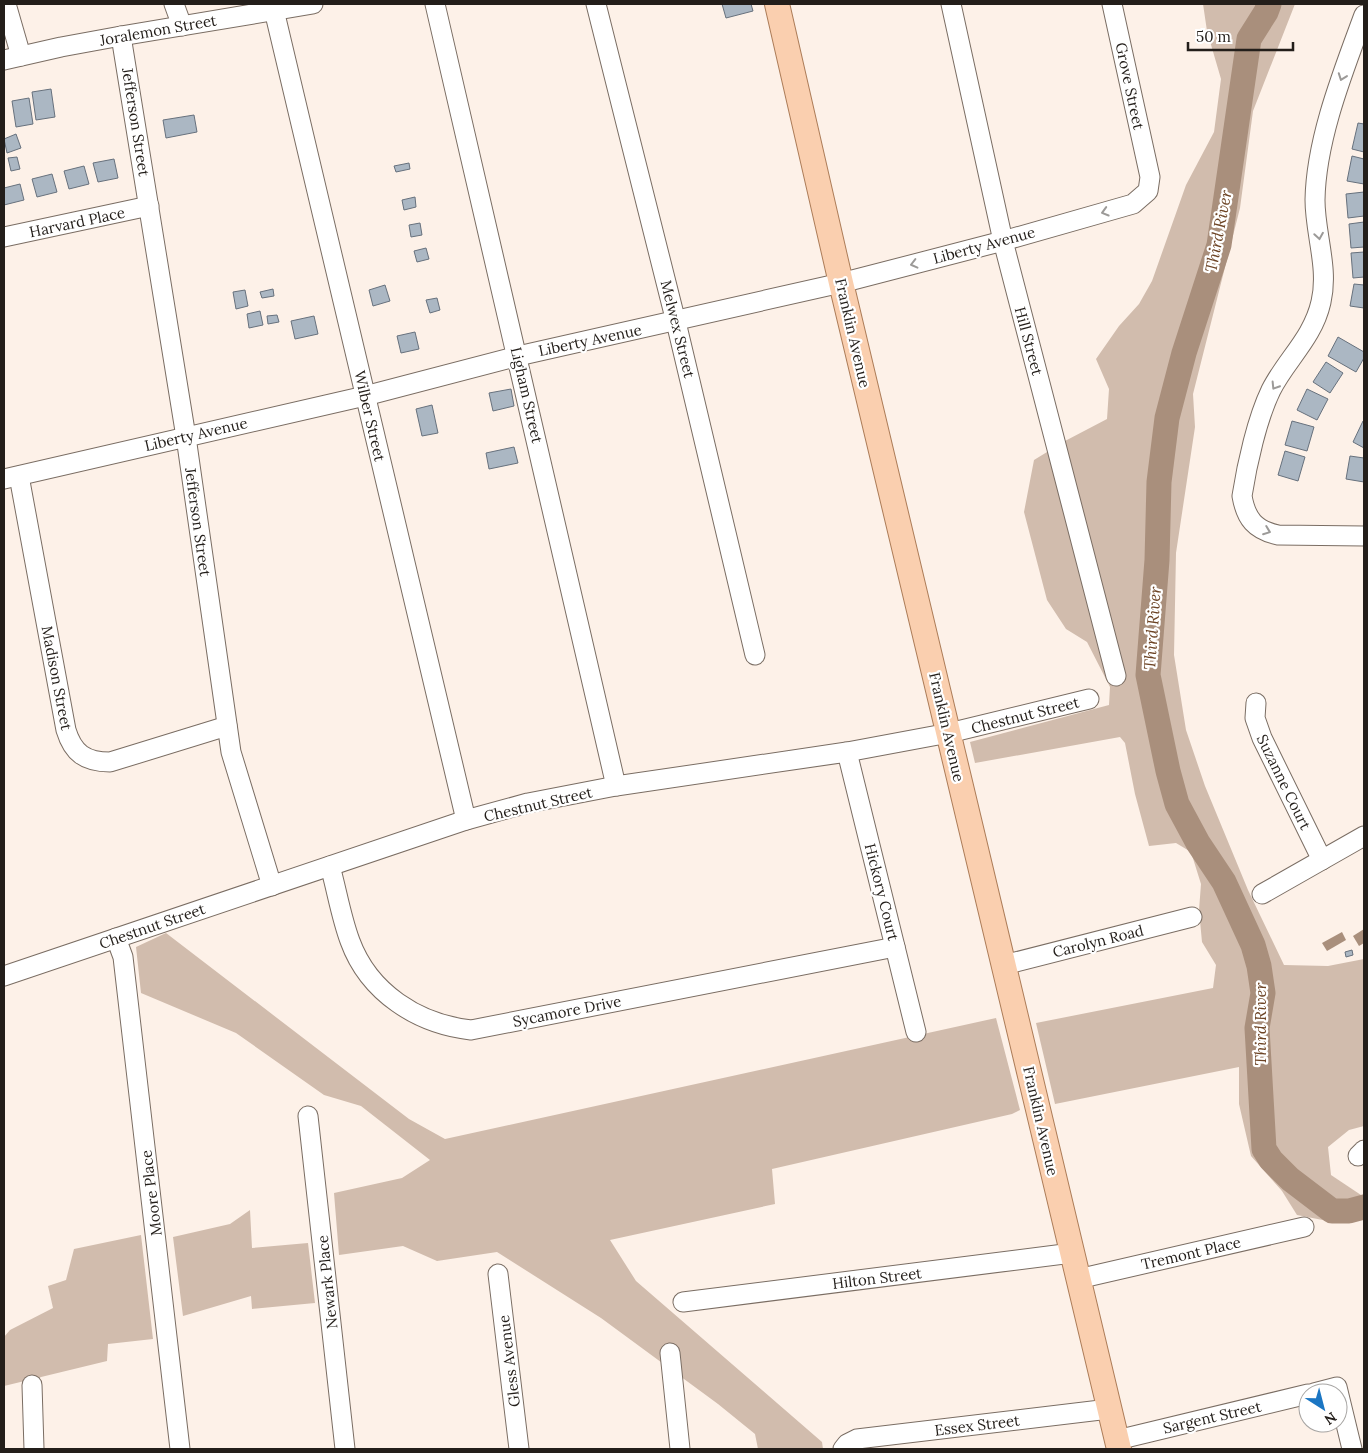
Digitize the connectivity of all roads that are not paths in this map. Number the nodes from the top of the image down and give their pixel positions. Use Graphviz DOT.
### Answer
graph roads {
  1 [pos="6,4"];
  2 [pos="174,4"];
  3 [pos="313,4"];
  4 [pos="435,4"];
  5 [pos="596,4"];
  6 [pos="777,4"];
  7 [pos="951,4"];
  8 [pos="1112,4"];
  9 [pos="274,10"];
  10 [pos="1364,15"];
  11 [pos="182,26"];
  12 [pos="122,36"];
  13 [pos="12,58"];
  14 [pos="1148,168"];
  15 [pos="149,206"];
  16 [pos="4,237"];
  17 [pos="1003,241"];
  18 [pos="841,283"];
  19 [pos="676,322"];
  20 [pos="518,356"];
  21 [pos="365,396"];
  22 [pos="186,436"];
  23 [pos="11,478"];
  24 [pos="1364,536"];
  25 [pos="755,655"];
  26 [pos="1116,676"];
  27 [pos="1089,699"];
  28 [pos="1256,703"];
  29 [pos="227,726"];
  30 [pos="949,733"];
  31 [pos="847,752"];
  32 [pos="616,786"];
  33 [pos="466,820"];
  34 [pos="1364,836"];
  35 [pos="1322,860"];
  36 [pos="330,866"];
  37 [pos="272,886"];
  38 [pos="1262,894"];
  39 [pos="1192,917"];
  40 [pos="116,938"];
  41 [pos="895,947"];
  42 [pos="1004,965"];
  43 [pos="4,976"];
  44 [pos="916,1032"];
  45 [pos="308,1116"];
  46 [pos="1304,1227"];
  47 [pos="1072,1253"];
  48 [pos="498,1274"];
  49 [pos="1078,1280"];
  50 [pos="683,1302"];
  51 [pos="670,1353"];
  52 [pos="32,1386"];
  53 [pos="1298,1397"];
  54 [pos="1109,1409"];
  55 [pos="1348,1431"];
  56 [pos="1118,1445"];
  57 [pos="845,1447"];
  58 [pos="34,1449"];
  59 [pos="180,1449"];
  60 [pos="346,1449"];
  61 [pos="519,1449"];
  62 [pos="680,1449"];
  63 [pos="1352,1449"];
  1 -- 13 [label="street"];
  2 -- 11 [label="street"];
  3 -- 9 [label="street, Joralemon Street"];
  4 -- 20 [label="street, Ligham Street"];
  5 -- 19 [label="street, Melwex Street"];
  6 -- 18 [label="main road, Franklin Avenue"];
  7 -- 17 [label="street, Hill Street"];
  8 -- 14 [label="street, Grove Street"];
  9 -- 11 [label="street, Joralemon Street"];
  9 -- 21 [label="street, Wilber Street"];
  10 -- 24 [label="street, one-way"];
  11 -- 12 [label="street, Joralemon Street"];
  12 -- 13 [label="street, Joralemon Street"];
  12 -- 15 [label="street, Jefferson Street"];
  14 -- 17 [label="street, Liberty Avenue, one-way"];
  15 -- 16 [label="street, Harvard Place"];
  15 -- 22 [label="street, Jefferson Street"];
  17 -- 18 [label="street, Liberty Avenue, one-way"];
  17 -- 26 [label="street, Hill Street"];
  18 -- 19 [label="street, Liberty Avenue"];
  18 -- 30 [label="main road, Franklin Avenue"];
  19 -- 20 [label="street, Liberty Avenue"];
  19 -- 25 [label="street, Melwex Street"];
  20 -- 21 [label="street, Liberty Avenue"];
  20 -- 32 [label="street, Ligham Street"];
  21 -- 22 [label="street, Liberty Avenue"];
  21 -- 33 [label="street, Wilber Street"];
  22 -- 23 [label="street, Liberty Avenue"];
  22 -- 29 [label="street, Jefferson Street"];
  23 -- 29 [label="street, Madison Street"];
  27 -- 30 [label="street, Chestnut Street"];
  28 -- 35 [label="street, Suzanne Court"];
  29 -- 37 [label="street, Jefferson Street"];
  30 -- 31 [label="street, Chestnut Street"];
  30 -- 42 [label="main road, Franklin Avenue"];
  31 -- 32 [label="street, Chestnut Street"];
  31 -- 41 [label="street, Hickory Court"];
  32 -- 33 [label="street, Chestnut Street"];
  33 -- 36 [label="street, Chestnut Street"];
  34 -- 35 [label="street"];
  35 -- 38 [label="street"];
  36 -- 37 [label="street, Chestnut Street"];
  36 -- 41 [label="street, Sycamore Drive"];
  37 -- 40 [label="street, Chestnut Street"];
  39 -- 42 [label="street, Carolyn Road"];
  40 -- 43 [label="street, Chestnut Street"];
  40 -- 59 [label="street, Moore Place"];
  41 -- 44 [label="street, Hickory Court"];
  42 -- 47 [label="main road, Franklin Avenue"];
  45 -- 60 [label="street, Newark Place"];
  46 -- 49 [label="street, Tremont Place"];
  47 -- 49 [label="main road, Franklin Avenue"];
  47 -- 50 [label="street, Hilton Street"];
  48 -- 61 [label="street, Gless Avenue"];
  49 -- 54 [label="main road, Franklin Avenue"];
  51 -- 62 [label="street"];
  52 -- 58 [label="street"];
  53 -- 56 [label="street, Sargent Street"];
  54 -- 56 [label="main road, Franklin Avenue"];
  54 -- 57 [label="street, Essex Street"];
  55 -- 63 [label="street"];
}
